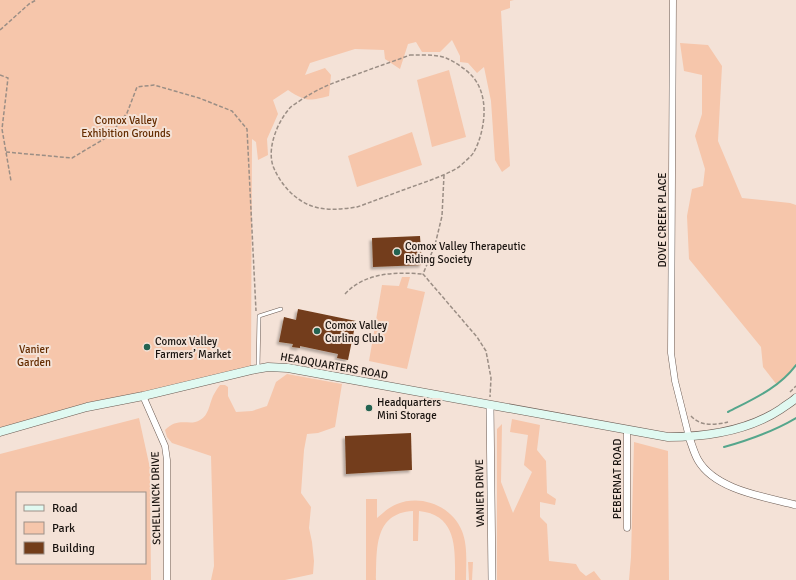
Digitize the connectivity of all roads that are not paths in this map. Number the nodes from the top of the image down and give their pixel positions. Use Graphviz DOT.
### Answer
graph roads {
  1 [pos="673,0"];
  2 [pos="281,309"];
  3 [pos="258,368"];
  4 [pos="143,396"];
  5 [pos="793,396"];
  6 [pos="490,405"];
  7 [pos="627,429"];
  8 [pos="0,432"];
  9 [pos="689,437"];
  10 [pos="796,505"];
  11 [pos="627,528"];
  12 [pos="167,580"];
  13 [pos="492,580"];
  1 -- 9 [label="street, DOVE CREEK PLACE"];
  2 -- 3 [label="lane"];
  3 -- 4 [label="main road, HEADQUARTERS ROAD"];
  3 -- 6 [label="main road, HEADQUARTERS ROAD"];
  4 -- 8 [label="main road, HEADQUARTERS ROAD"];
  4 -- 12 [label="street, SCHELLINCK DRIVE"];
  5 -- 9 [label="main road, HEADQUARTERS ROAD"];
  6 -- 7 [label="main road, HEADQUARTERS ROAD"];
  6 -- 13 [label="street, VANIER DRIVE"];
  7 -- 9 [label="main road, HEADQUARTERS ROAD"];
  7 -- 11 [label="street, PEBERNAT ROAD"];
  9 -- 10 [label="street"];
}
